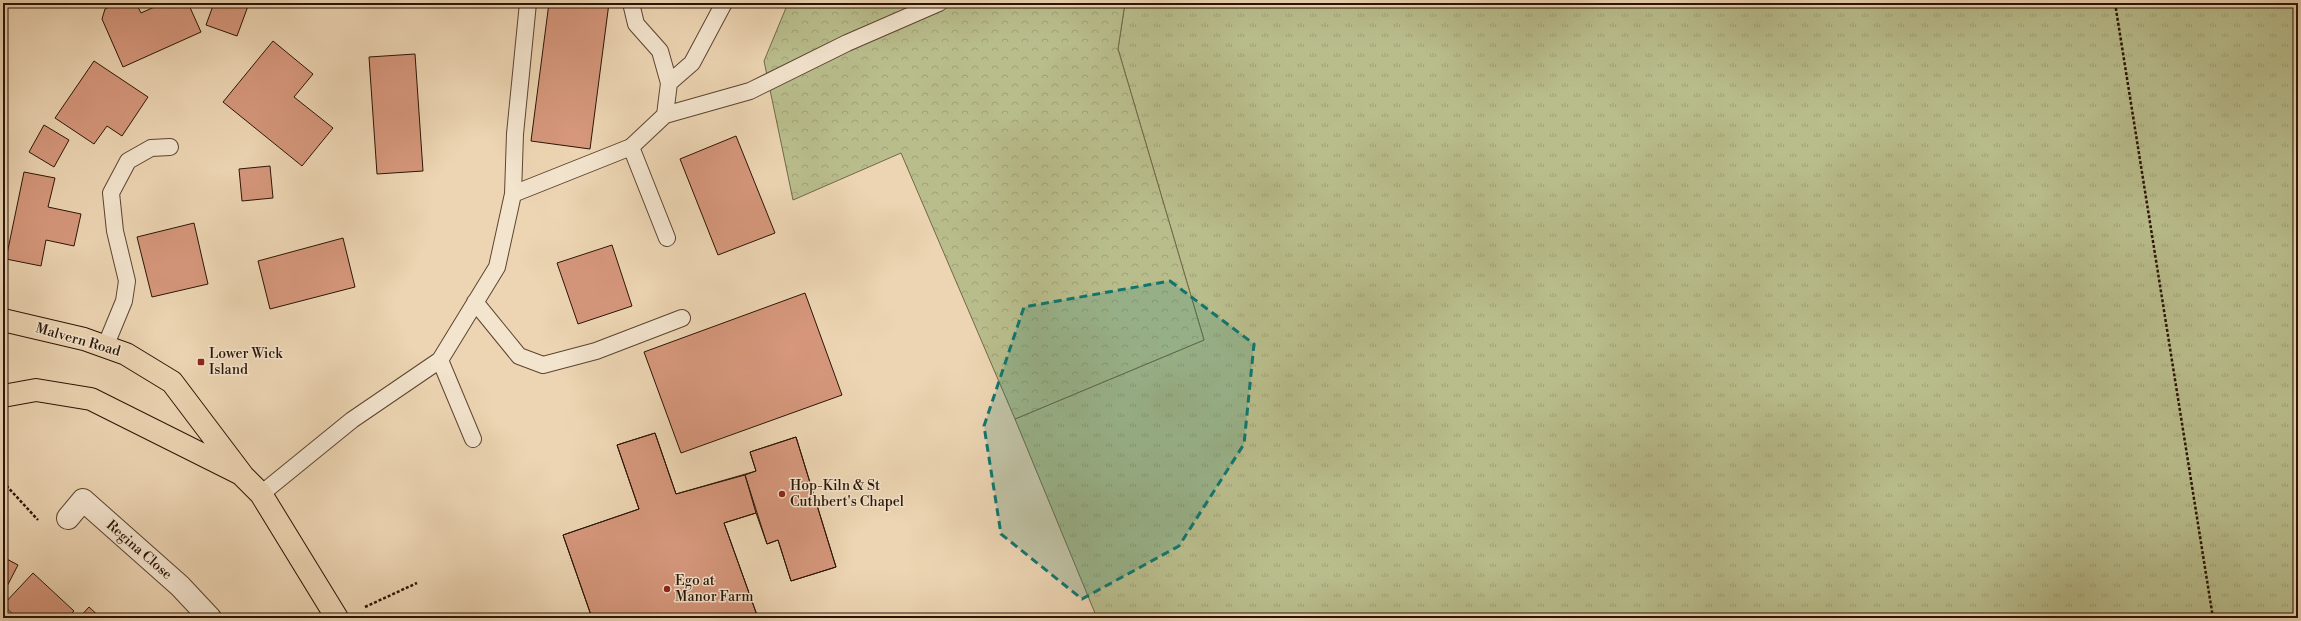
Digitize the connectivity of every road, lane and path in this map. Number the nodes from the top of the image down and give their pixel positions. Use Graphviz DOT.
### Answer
graph roads {
  1 [pos="528,3"];
  2 [pos="631,3"];
  3 [pos="724,3"];
  4 [pos="939,3"];
  5 [pos="2115,3"];
  6 [pos="669,83"];
  7 [pos="665,115"];
  8 [pos="170,147"];
  9 [pos="631,147"];
  10 [pos="513,194"];
  11 [pos="667,238"];
  12 [pos="475,302"];
  13 [pos="682,318"];
  14 [pos="3,320"];
  15 [pos="105,347"];
  16 [pos="440,360"];
  17 [pos="3,396"];
  18 [pos="473,439"];
  19 [pos="243,476"];
  20 [pos="3,482"];
  21 [pos="261,494"];
  22 [pos="68,518"];
  23 [pos="417,583"];
  24 [pos="363,608"];
  25 [pos="210,618"];
  26 [pos="337,618"];
  27 [pos="2213,618"];
  1 -- 10 [label="lane"];
  2 -- 6 [label="lane"];
  3 -- 6 [label="lane"];
  4 -- 7 [label="lane"];
  5 -- 27 [label="path"];
  6 -- 7 [label="lane"];
  7 -- 9 [label="lane"];
  8 -- 15 [label="lane"];
  9 -- 10 [label="lane"];
  9 -- 11 [label="lane"];
  10 -- 12 [label="lane"];
  12 -- 13 [label="lane"];
  12 -- 16 [label="lane"];
  14 -- 15 [label="main road, Malvern Road"];
  15 -- 19 [label="main road, Malvern Road"];
  16 -- 18 [label="lane"];
  16 -- 21 [label="lane"];
  17 -- 19 [label="main road, Malvern Road"];
  19 -- 21 [label="main road, Malvern Road"];
  20 -- 22 [label="path"];
  21 -- 26 [label="main road, Malvern Road"];
  22 -- 25 [label="street, Regina Close"];
  23 -- 24 [label="path"];
}
